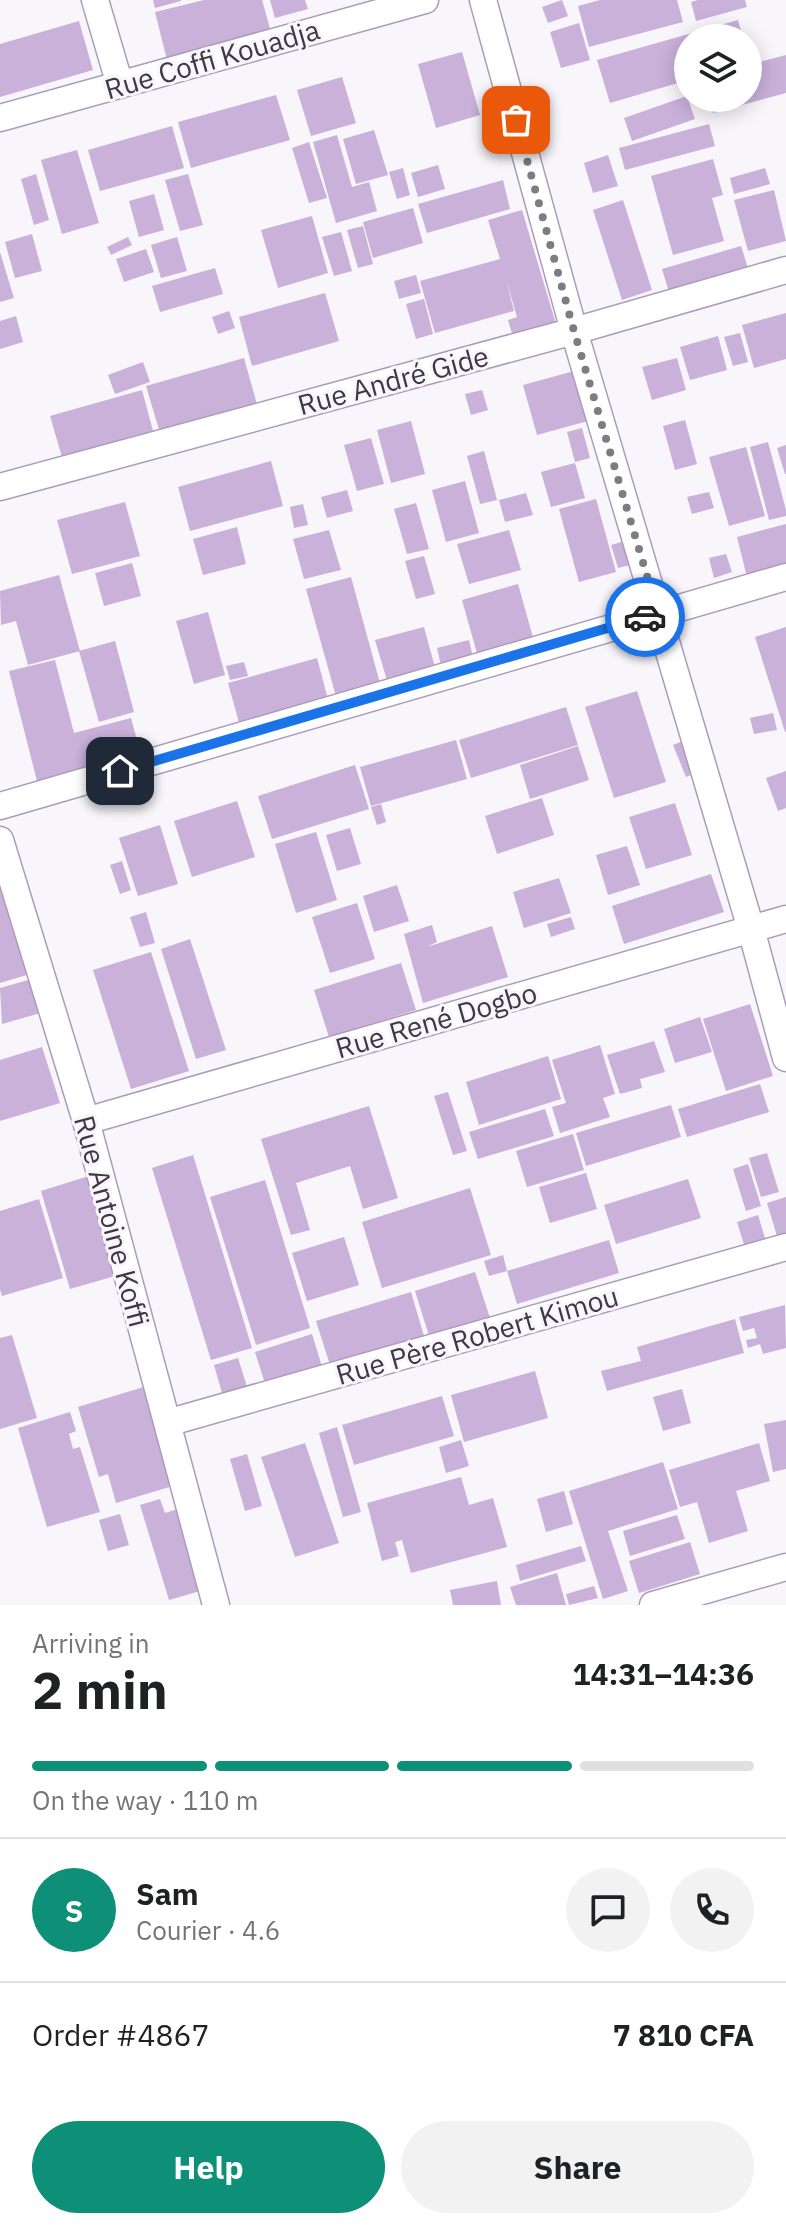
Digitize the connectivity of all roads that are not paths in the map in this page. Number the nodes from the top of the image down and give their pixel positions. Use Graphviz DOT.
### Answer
graph roads {
  1 [pos="95,0"];
  2 [pos="425,0"];
  3 [pos="483,0"];
  4 [pos="120,85"];
  5 [pos="0,118"];
  6 [pos="786,270"];
  7 [pos="574,331"];
  8 [pos="0,487"];
  9 [pos="786,577"];
  10 [pos="658,613"];
  11 [pos="0,806"];
  12 [pos="0,840"];
  13 [pos="786,919"];
  14 [pos="751,929"];
  15 [pos="786,1058"];
  16 [pos="86,1121"];
  17 [pos="786,1247"];
  18 [pos="167,1423"];
  19 [pos="786,1567"];
  20 [pos="216,1605"];
  21 [pos="653,1605"];
  1 -- 4 [label="street"];
  2 -- 4 [label="street, Rue Coffi Kouadja"];
  3 -- 7 [label="street"];
  4 -- 5 [label="street, Rue Coffi Kouadja"];
  6 -- 7 [label="street, Rue André Gide"];
  7 -- 8 [label="street, Rue André Gide"];
  7 -- 10 [label="street"];
  9 -- 10 [label="street"];
  10 -- 11 [label="street"];
  10 -- 14 [label="street"];
  12 -- 16 [label="street, Rue Antoine Koffi"];
  13 -- 14 [label="street, Rue René Dogbo"];
  14 -- 15 [label="street"];
  14 -- 16 [label="street, Rue René Dogbo"];
  16 -- 18 [label="street, Rue Antoine Koffi"];
  17 -- 18 [label="street, Rue Père Robert Kimou"];
  18 -- 20 [label="street, Rue Antoine Koffi"];
  19 -- 21 [label="street"];
}
